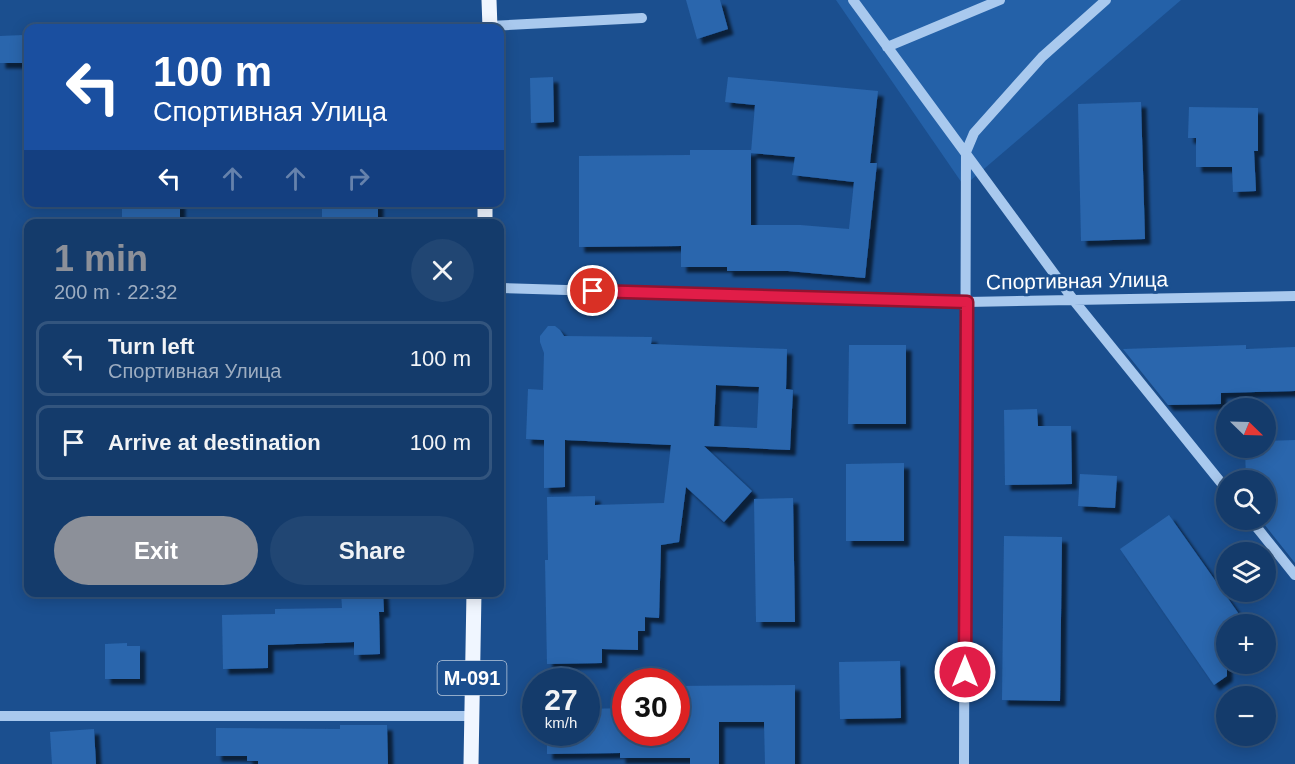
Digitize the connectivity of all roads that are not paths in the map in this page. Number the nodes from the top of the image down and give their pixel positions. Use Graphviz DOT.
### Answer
graph roads {
  1 [pos="489,0"];
  2 [pos="853,0"];
  3 [pos="1000,0"];
  4 [pos="1106,0"];
  5 [pos="642,18"];
  6 [pos="490,24"];
  7 [pos="504,26"];
  8 [pos="887,47"];
  9 [pos="966,152"];
  10 [pos="504,288"];
  11 [pos="1295,296"];
  12 [pos="967,302"];
  13 [pos="1075,302"];
  14 [pos="1216,476"];
  15 [pos="1259,530"];
  16 [pos="1295,575"];
  17 [pos="474,597"];
  18 [pos="0,716"];
  19 [pos="472,716"];
  20 [pos="471,764"];
  21 [pos="964,764"];
  1 -- 6 [label="main road"];
  2 -- 8 [label="street"];
  3 -- 8 [label="street"];
  4 -- 9 [label="street"];
  5 -- 7 [label="street"];
  8 -- 9 [label="street"];
  9 -- 12 [label="street"];
  9 -- 13 [label="street"];
  10 -- 12 [label="street, Спортивная Улица"];
  11 -- 13 [label="street, Спортивная Улица"];
  12 -- 13 [label="street, Спортивная Улица"];
  12 -- 21 [label="street"];
  13 -- 14 [label="street"];
  15 -- 16 [label="street"];
  17 -- 19 [label="main road, М-091"];
  18 -- 19 [label="street"];
  19 -- 20 [label="main road, М-091"];
}
